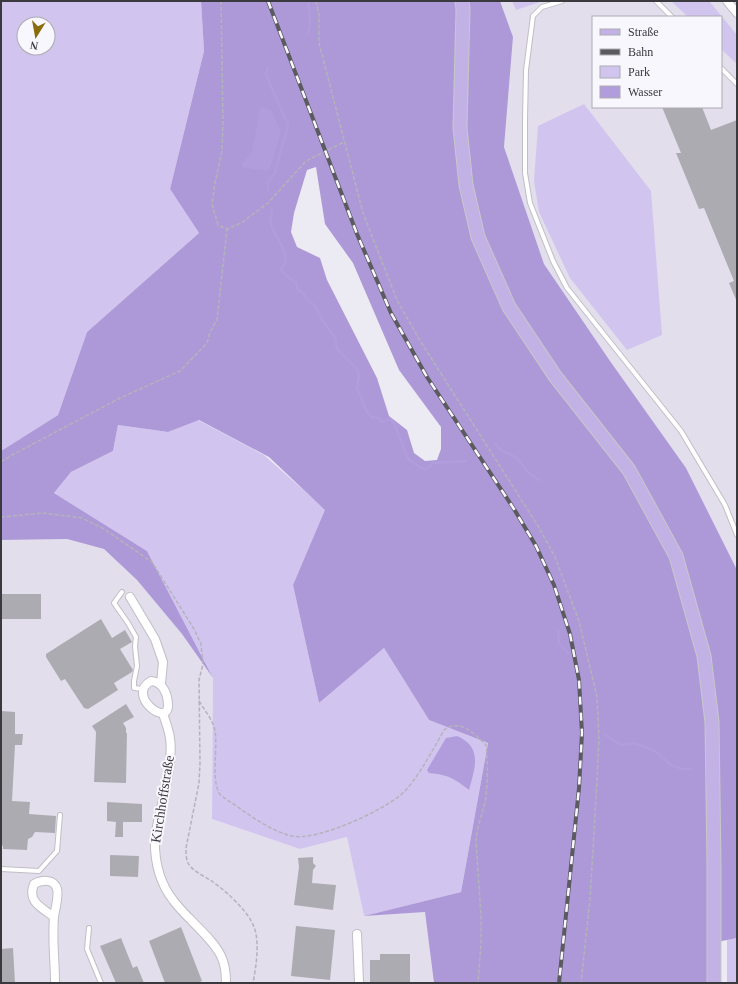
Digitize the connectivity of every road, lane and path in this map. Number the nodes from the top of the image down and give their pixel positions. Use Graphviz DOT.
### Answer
graph roads {
  1 [pos="221,1"];
  2 [pos="316,1"];
  3 [pos="462,1"];
  4 [pos="562,1"];
  5 [pos="656,1"];
  6 [pos="727,1"];
  7 [pos="737,13"];
  8 [pos="671,16"];
  9 [pos="722,69"];
  10 [pos="737,84"];
  11 [pos="344,142"];
  12 [pos="227,229"];
  13 [pos="1,462"];
  14 [pos="737,535"];
  15 [pos="122,592"];
  16 [pos="130,598"];
  17 [pos="161,684"];
  18 [pos="142,689"];
  19 [pos="199,701"];
  20 [pos="163,713"];
  21 [pos="60,815"];
  22 [pos="1,869"];
  23 [pos="39,871"];
  24 [pos="41,880"];
  25 [pos="54,917"];
  26 [pos="89,928"];
  27 [pos="357,934"];
  28 [pos="55,983"];
  29 [pos="101,983"];
  30 [pos="226,983"];
  31 [pos="359,983"];
  32 [pos="478,983"];
  33 [pos="581,983"];
  34 [pos="714,983"];
  1 -- 12 [label="path"];
  2 -- 11 [label="path"];
  3 -- 34 [label="main road"];
  4 -- 14 [label="lane"];
  5 -- 8 [label="lane"];
  6 -- 7 [label="street"];
  9 -- 10 [label="lane"];
  11 -- 12 [label="path"];
  11 -- 33 [label="path"];
  12 -- 13 [label="path"];
  15 -- 18 [label="lane"];
  16 -- 17 [label="street, Kirchhoffstraße"];
  17 -- 18 [label="street"];
  17 -- 20 [label="street, Kirchhoffstraße"];
  18 -- 20 [label="street"];
  19 -- 32 [label="path"];
  20 -- 30 [label="street, Kirchhoffstraße"];
  21 -- 23 [label="lane"];
  22 -- 23 [label="lane"];
  23 -- 24 [label="lane"];
  24 -- 25 [label="street"];
  24 -- 25 [label="street"];
  25 -- 28 [label="street"];
  26 -- 29 [label="lane"];
  27 -- 31 [label="street"];
}
